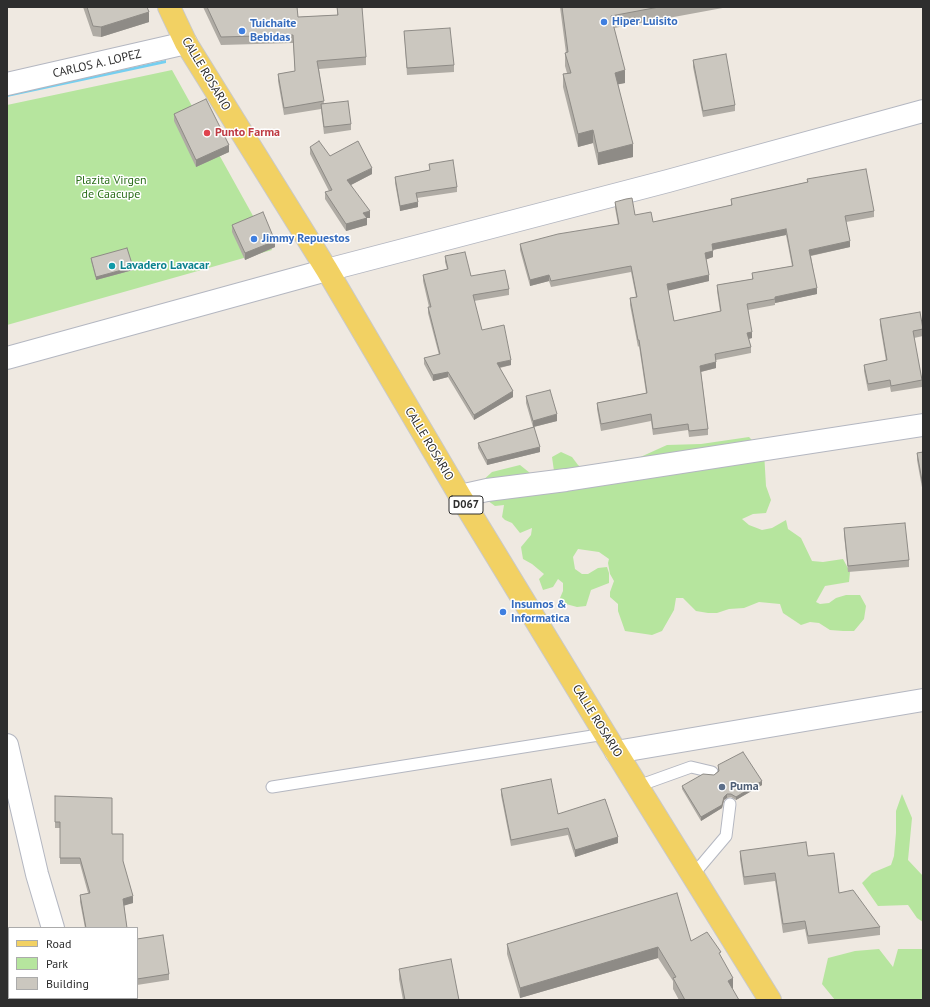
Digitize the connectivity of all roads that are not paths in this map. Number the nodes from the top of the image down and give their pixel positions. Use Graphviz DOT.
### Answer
graph roads {
  1 [pos="169,7"];
  2 [pos="186,43"];
  3 [pos="7,84"];
  4 [pos="923,112"];
  5 [pos="327,270"];
  6 [pos="7,358"];
  7 [pos="923,425"];
  8 [pos="460,496"];
  9 [pos="923,700"];
  10 [pos="611,743"];
  11 [pos="7,745"];
  12 [pos="712,772"];
  13 [pos="272,786"];
  14 [pos="638,786"];
  15 [pos="730,804"];
  16 [pos="693,875"];
  17 [pos="53,927"];
  18 [pos="770,1000"];
  1 -- 2 [label="main road, CALLE ROSARIO / D067"];
  2 -- 3 [label="street, CARLOS A. LOPEZ"];
  2 -- 5 [label="main road, CALLE ROSARIO / D067"];
  4 -- 5 [label="street"];
  5 -- 6 [label="street"];
  5 -- 8 [label="main road, CALLE ROSARIO / D067"];
  7 -- 8 [label="street"];
  8 -- 10 [label="main road, CALLE ROSARIO / D067"];
  9 -- 10 [label="street"];
  10 -- 13 [label="lane"];
  10 -- 14 [label="main road, CALLE ROSARIO / D067"];
  11 -- 17 [label="street"];
  12 -- 14 [label="lane"];
  14 -- 16 [label="main road, CALLE ROSARIO / D067"];
  15 -- 16 [label="lane"];
  16 -- 18 [label="main road, CALLE ROSARIO / D067"];
}
